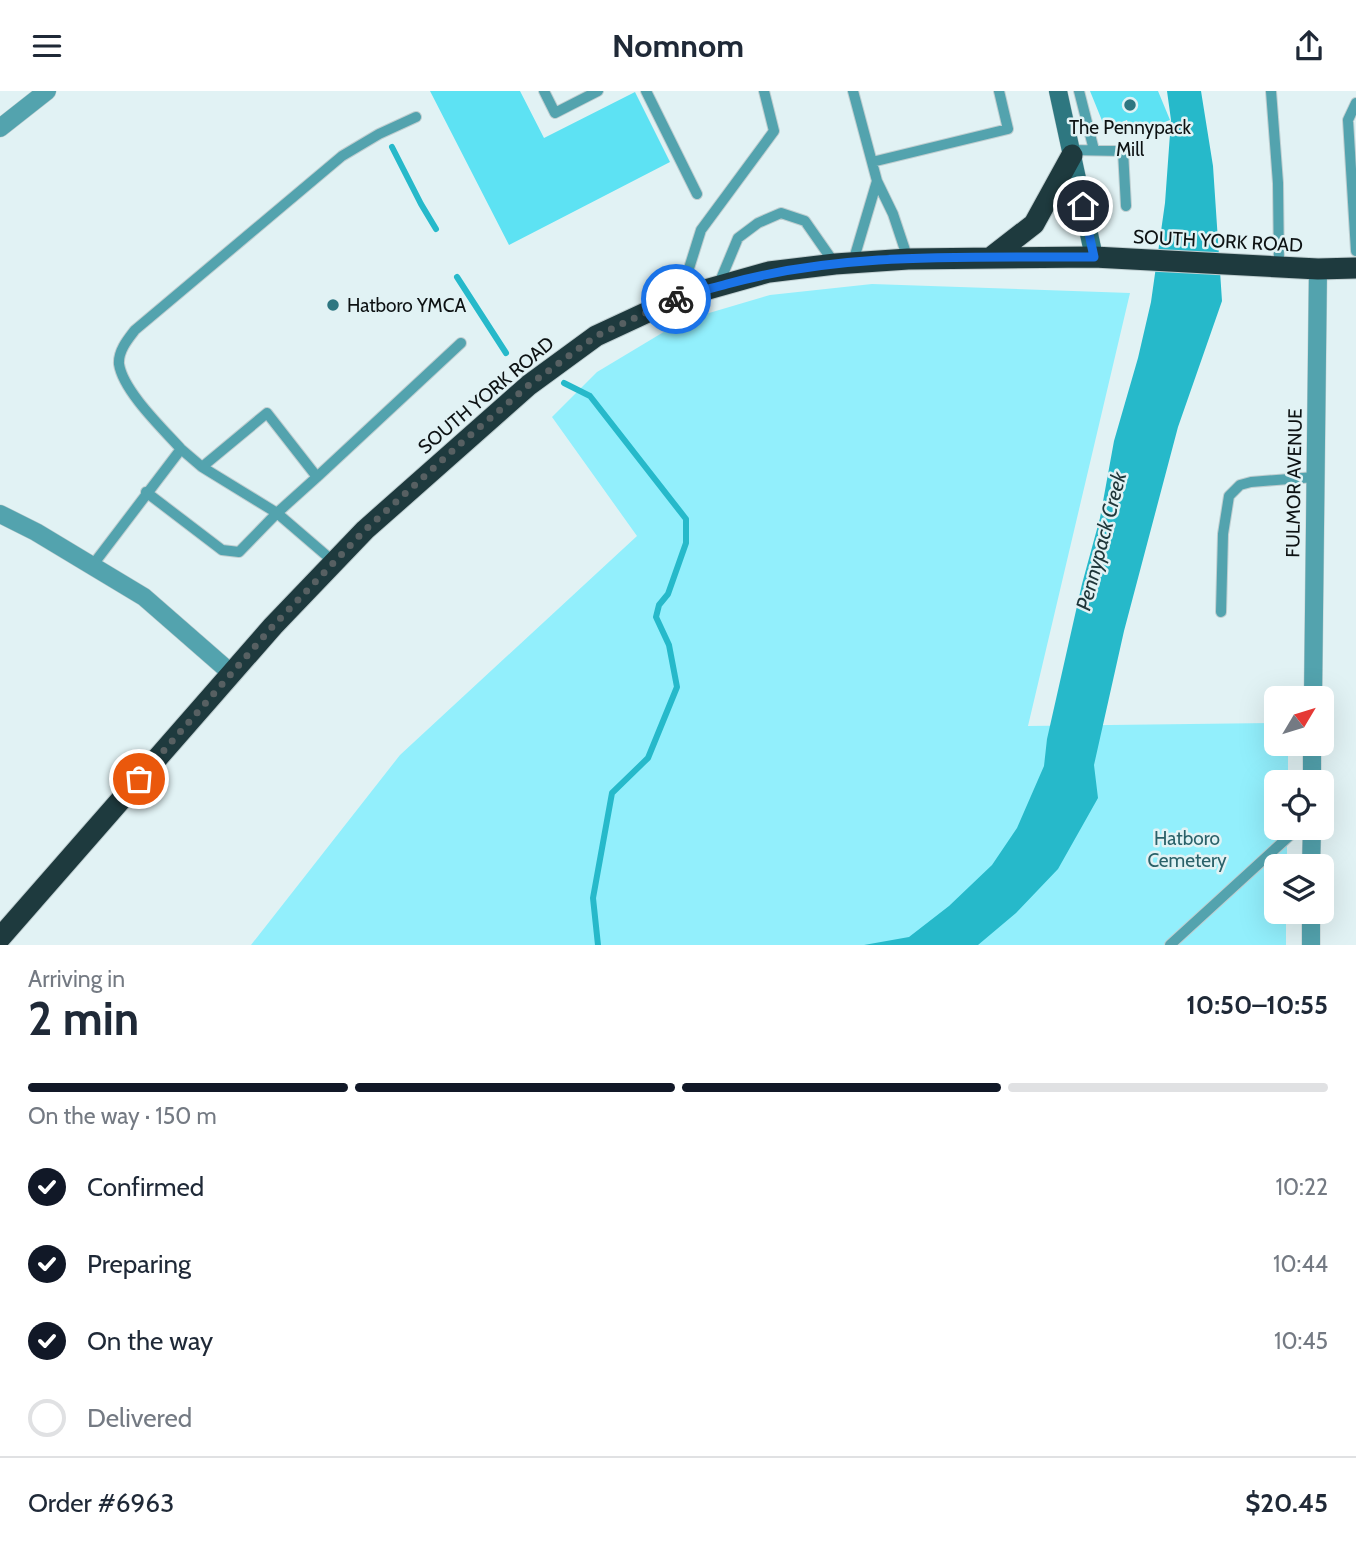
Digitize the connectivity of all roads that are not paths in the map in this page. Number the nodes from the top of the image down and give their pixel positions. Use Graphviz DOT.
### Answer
graph roads {
  1 [pos="47,91"];
  2 [pos="544,91"];
  3 [pos="598,91"];
  4 [pos="646,91"];
  5 [pos="764,91"];
  6 [pos="853,91"];
  7 [pos="999,91"];
  8 [pos="1058,91"];
  9 [pos="1079,91"];
  10 [pos="1271,91"];
  11 [pos="1356,103"];
  12 [pos="415,117"];
  13 [pos="0,128"];
  14 [pos="1094,150"];
  15 [pos="1071,153"];
  16 [pos="872,162"];
  17 [pos="877,181"];
  18 [pos="697,194"];
  19 [pos="1126,206"];
  20 [pos="1356,251"];
  21 [pos="1094,257"];
  22 [pos="990,258"];
  23 [pos="908,259"];
  24 [pos="844,263"];
  25 [pos="1279,267"];
  26 [pos="1356,268"];
  27 [pos="1318,269"];
  28 [pos="718,287"];
  29 [pos="680,297"];
  30 [pos="461,343"];
  31 [pos="181,449"];
  32 [pos="202,467"];
  33 [pos="317,477"];
  34 [pos="1315,477"];
  35 [pos="146,492"];
  36 [pos="277,513"];
  37 [pos="0,514"];
  38 [pos="334,562"];
  39 [pos="92,566"];
  40 [pos="1221,612"];
  41 [pos="231,673"];
  42 [pos="1313,686"];
  43 [pos="1285,840"];
  44 [pos="1311,924"];
  45 [pos="0,938"];
  46 [pos="1170,945"];
  47 [pos="1311,945"];
  1 -- 13 [label="street"];
  2 -- 3 [label="lane"];
  4 -- 18 [label="lane"];
  5 -- 29 [label="lane"];
  6 -- 16 [label="lane"];
  7 -- 16 [label="lane"];
  8 -- 15 [label="street"];
  9 -- 14 [label="lane"];
  10 -- 25 [label="lane"];
  11 -- 20 [label="lane"];
  12 -- 31 [label="lane"];
  14 -- 15 [label="lane"];
  14 -- 19 [label="lane"];
  15 -- 21 [label="street"];
  15 -- 22 [label="highway"];
  16 -- 17 [label="lane"];
  17 -- 23 [label="lane"];
  17 -- 24 [label="lane"];
  21 -- 22 [label="highway, SOUTH YORK ROAD"];
  21 -- 25 [label="highway, SOUTH YORK ROAD"];
  22 -- 23 [label="highway, SOUTH YORK ROAD"];
  23 -- 24 [label="highway, SOUTH YORK ROAD"];
  24 -- 28 [label="highway, SOUTH YORK ROAD"];
  24 -- 28 [label="lane"];
  25 -- 27 [label="highway, SOUTH YORK ROAD"];
  26 -- 27 [label="highway, SOUTH YORK ROAD"];
  27 -- 34 [label="street, FULMOR AVENUE"];
  28 -- 29 [label="highway, SOUTH YORK ROAD"];
  29 -- 38 [label="highway, SOUTH YORK ROAD"];
  30 -- 33 [label="lane"];
  31 -- 32 [label="lane"];
  31 -- 35 [label="lane"];
  32 -- 33 [label="lane"];
  32 -- 36 [label="lane"];
  33 -- 36 [label="lane"];
  34 -- 40 [label="lane"];
  34 -- 42 [label="street, FULMOR AVENUE"];
  35 -- 36 [label="lane"];
  35 -- 39 [label="lane"];
  36 -- 38 [label="lane"];
  37 -- 39 [label="street"];
  38 -- 41 [label="highway, SOUTH YORK ROAD"];
  39 -- 41 [label="street"];
  41 -- 45 [label="highway, SOUTH YORK ROAD"];
  43 -- 46 [label="lane"];
  44 -- 47 [label="street"];
}
